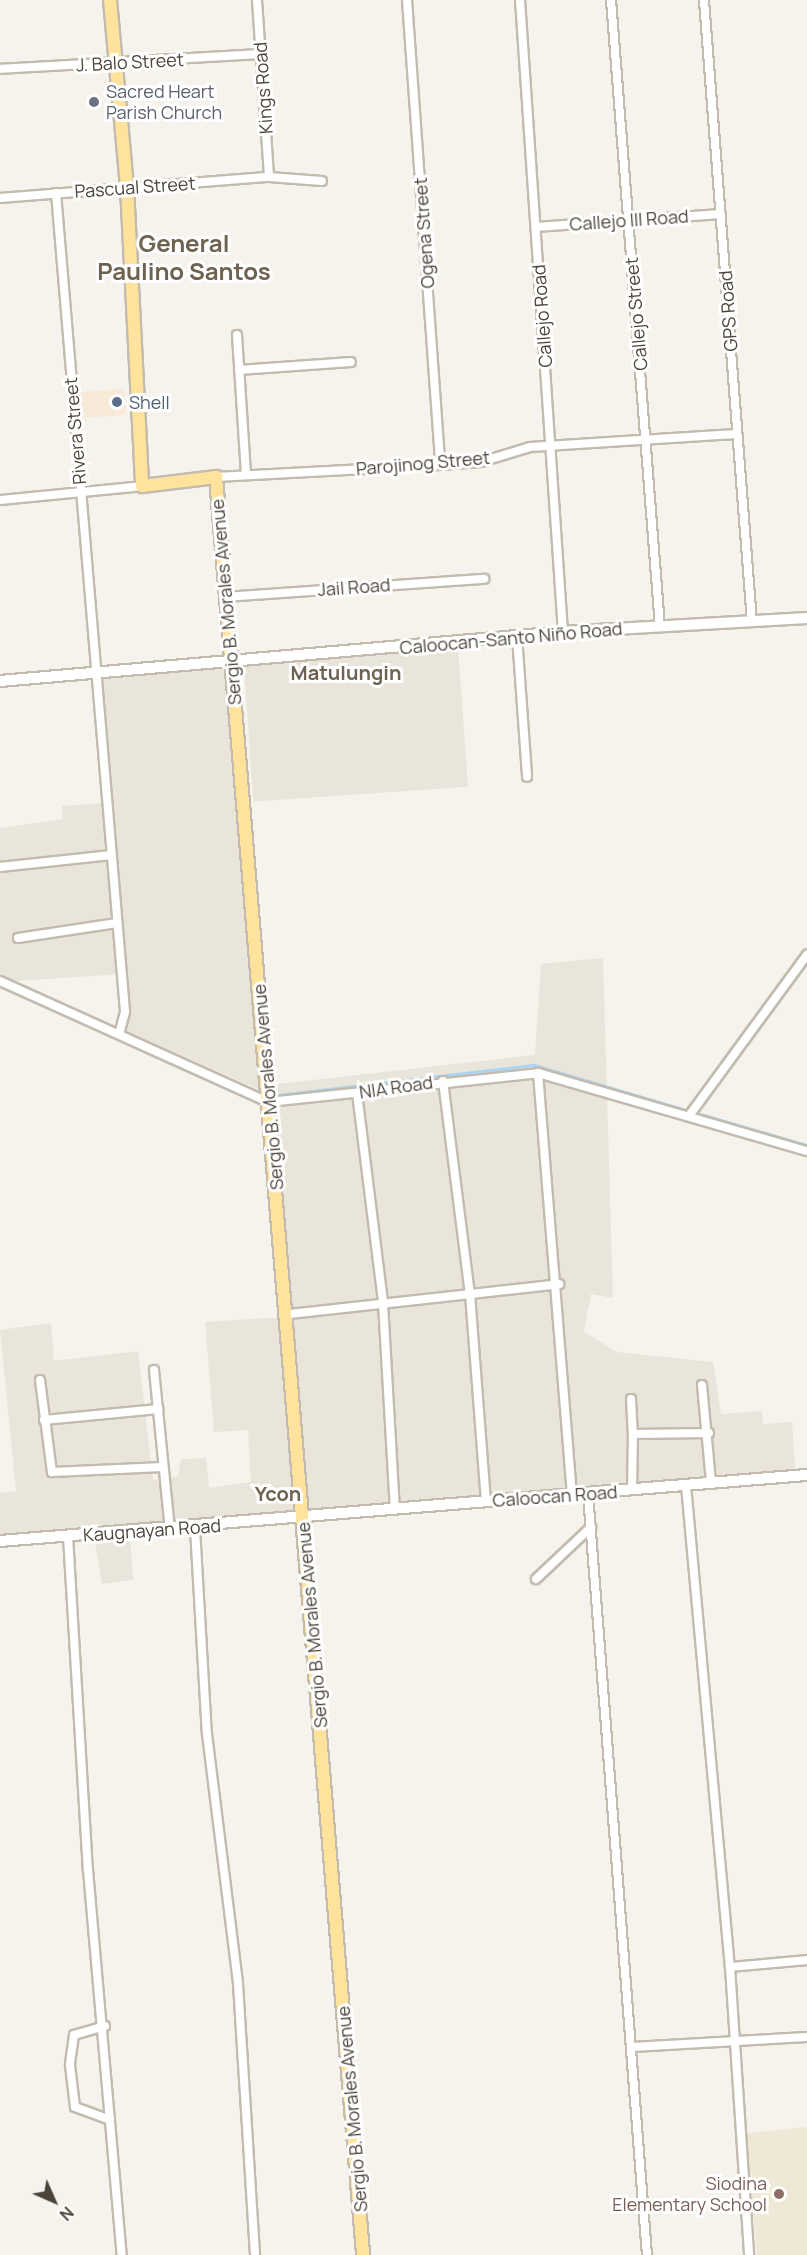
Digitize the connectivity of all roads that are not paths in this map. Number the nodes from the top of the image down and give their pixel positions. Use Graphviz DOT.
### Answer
graph roads {
  1 [pos="110,0"];
  2 [pos="257,0"];
  3 [pos="407,0"];
  4 [pos="520,0"];
  5 [pos="611,0"];
  6 [pos="704,0"];
  7 [pos="261,54"];
  8 [pos="116,63"];
  9 [pos="0,69"];
  10 [pos="269,177"];
  11 [pos="322,181"];
  12 [pos="127,187"];
  13 [pos="56,193"];
  14 [pos="0,198"];
  15 [pos="721,214"];
  16 [pos="628,219"];
  17 [pos="536,226"];
  18 [pos="237,335"];
  19 [pos="351,362"];
  20 [pos="239,370"];
  21 [pos="737,434"];
  22 [pos="646,441"];
  23 [pos="551,446"];
  24 [pos="440,465"];
  25 [pos="246,474"];
  26 [pos="216,477"];
  27 [pos="142,486"];
  28 [pos="80,493"];
  29 [pos="0,500"];
  30 [pos="484,579"];
  31 [pos="225,597"];
  32 [pos="807,618"];
  33 [pos="752,622"];
  34 [pos="660,627"];
  35 [pos="563,632"];
  36 [pos="517,636"];
  37 [pos="230,661"];
  38 [pos="94,670"];
  39 [pos="0,681"];
  40 [pos="527,777"];
  41 [pos="111,855"];
  42 [pos="0,867"];
  43 [pos="117,923"];
  44 [pos="18,938"];
  45 [pos="807,955"];
  46 [pos="0,981"];
  47 [pos="120,1029"];
  48 [pos="538,1073"];
  49 [pos="443,1081"];
  50 [pos="357,1093"];
  51 [pos="268,1102"];
  52 [pos="689,1116"];
  53 [pos="807,1151"];
  54 [pos="559,1284"];
  55 [pos="470,1294"];
  56 [pos="382,1303"];
  57 [pos="289,1314"];
  58 [pos="154,1370"];
  59 [pos="40,1380"];
  60 [pos="702,1385"];
  61 [pos="631,1399"];
  62 [pos="158,1409"];
  63 [pos="44,1420"];
  64 [pos="709,1433"];
  65 [pos="633,1434"];
  66 [pos="164,1467"];
  67 [pos="807,1475"];
  68 [pos="711,1482"];
  69 [pos="686,1485"];
  70 [pos="632,1490"];
  71 [pos="572,1494"];
  72 [pos="588,1494"];
  73 [pos="486,1502"];
  74 [pos="396,1509"];
  75 [pos="303,1519"];
  76 [pos="591,1527"];
  77 [pos="195,1528"];
  78 [pos="170,1529"];
  79 [pos="68,1536"];
  80 [pos="0,1541"];
  81 [pos="537,1580"];
  82 [pos="807,1960"];
  83 [pos="730,1967"];
  84 [pos="105,2026"];
  85 [pos="807,2037"];
  86 [pos="732,2041"];
  87 [pos="632,2047"];
  88 [pos="110,2121"];
  89 [pos="122,2255"];
  90 [pos="255,2255"];
  91 [pos="363,2255"];
  92 [pos="647,2255"];
  93 [pos="749,2255"];
  1 -- 8 [label="main road"];
  2 -- 7 [label="street, Kings Road"];
  3 -- 24 [label="street, Ogena Street"];
  4 -- 17 [label="street, Callejo Road"];
  5 -- 16 [label="street, Callejo Street"];
  6 -- 15 [label="street, GPS Road"];
  7 -- 8 [label="street, J. Balo Street"];
  7 -- 10 [label="street, Kings Road"];
  8 -- 9 [label="street, J. Balo Street"];
  8 -- 12 [label="main road"];
  10 -- 11 [label="street, Pascual Street"];
  10 -- 12 [label="street, Pascual Street"];
  12 -- 13 [label="street, Pascual Street"];
  12 -- 27 [label="main road"];
  13 -- 14 [label="street, Pascual Street"];
  13 -- 28 [label="street, Rivera Street"];
  15 -- 16 [label="street, Callejo III Road"];
  15 -- 21 [label="street, GPS Road"];
  16 -- 17 [label="street, Callejo III Road"];
  16 -- 22 [label="street, Callejo Street"];
  17 -- 23 [label="street, Callejo Road"];
  18 -- 20 [label="street"];
  19 -- 20 [label="street"];
  20 -- 25 [label="street"];
  21 -- 22 [label="street, Parojinog Street"];
  21 -- 33 [label="street, GPS Road"];
  22 -- 23 [label="street, Parojinog Street"];
  22 -- 34 [label="street, Callejo Street"];
  23 -- 24 [label="street, Parojinog Street"];
  23 -- 35 [label="street, Callejo Road"];
  24 -- 25 [label="street, Parojinog Street"];
  25 -- 26 [label="street, Parojinog Street"];
  26 -- 27 [label="main road, Sergio B. Morales Avenue"];
  26 -- 31 [label="main road, Sergio B. Morales Avenue"];
  27 -- 28 [label="street"];
  28 -- 29 [label="street"];
  28 -- 38 [label="street, Rivera Street"];
  30 -- 31 [label="street, Jail Road"];
  31 -- 37 [label="main road, Sergio B. Morales Avenue"];
  32 -- 33 [label="street, Caloocan-Santo Niño Road"];
  33 -- 34 [label="street, Caloocan-Santo Niño Road"];
  34 -- 35 [label="street, Caloocan-Santo Niño Road"];
  35 -- 36 [label="street, Caloocan-Santo Niño Road"];
  36 -- 37 [label="street, Caloocan-Santo Niño Road"];
  36 -- 40 [label="street"];
  37 -- 38 [label="street, Caloocan-Santo Niño Road"];
  37 -- 51 [label="main road, Sergio B. Morales Avenue"];
  38 -- 39 [label="street, Caloocan-Santo Niño Road"];
  38 -- 41 [label="street, Rivera Street"];
  41 -- 42 [label="street"];
  41 -- 43 [label="street, Rivera Street"];
  43 -- 44 [label="street"];
  43 -- 47 [label="street, Rivera Street"];
  45 -- 52 [label="street"];
  46 -- 47 [label="street"];
  47 -- 51 [label="street"];
  48 -- 49 [label="street, NIA Road"];
  48 -- 52 [label="street, NIA Road"];
  48 -- 54 [label="street"];
  49 -- 50 [label="street, NIA Road"];
  49 -- 55 [label="street"];
  50 -- 51 [label="street, NIA Road"];
  50 -- 56 [label="street"];
  51 -- 57 [label="main road, Sergio B. Morales Avenue"];
  52 -- 53 [label="street, NIA Road"];
  54 -- 55 [label="street"];
  54 -- 71 [label="street"];
  55 -- 56 [label="street"];
  55 -- 73 [label="street"];
  56 -- 57 [label="street"];
  56 -- 74 [label="street"];
  57 -- 75 [label="main road, Sergio B. Morales Avenue"];
  58 -- 62 [label="street"];
  59 -- 63 [label="street"];
  60 -- 64 [label="street"];
  61 -- 65 [label="street"];
  62 -- 63 [label="street"];
  62 -- 66 [label="street"];
  63 -- 66 [label="street"];
  64 -- 65 [label="street"];
  64 -- 68 [label="street"];
  65 -- 70 [label="street"];
  66 -- 78 [label="street"];
  67 -- 68 [label="street, Caloocan Road"];
  68 -- 69 [label="street, Caloocan Road"];
  69 -- 70 [label="street, Caloocan Road"];
  69 -- 83 [label="street"];
  70 -- 72 [label="street, Caloocan Road"];
  71 -- 72 [label="street, Caloocan Road"];
  71 -- 73 [label="street, Caloocan Road"];
  72 -- 76 [label="street"];
  73 -- 74 [label="street, Caloocan Road"];
  74 -- 75 [label="street, Caloocan Road"];
  75 -- 77 [label="street, Kaugnayan Road"];
  75 -- 91 [label="main road, Sergio B. Morales Avenue"];
  76 -- 81 [label="street"];
  76 -- 87 [label="street"];
  77 -- 78 [label="street, Kaugnayan Road"];
  77 -- 90 [label="street"];
  78 -- 79 [label="street, Kaugnayan Road"];
  79 -- 80 [label="street, Kaugnayan Road"];
  79 -- 84 [label="street"];
  82 -- 83 [label="street"];
  83 -- 86 [label="street"];
  84 -- 88 [label="street"];
  84 -- 88 [label="street"];
  85 -- 86 [label="street"];
  86 -- 87 [label="street"];
  86 -- 93 [label="street"];
  87 -- 92 [label="street"];
  88 -- 89 [label="street"];
}
